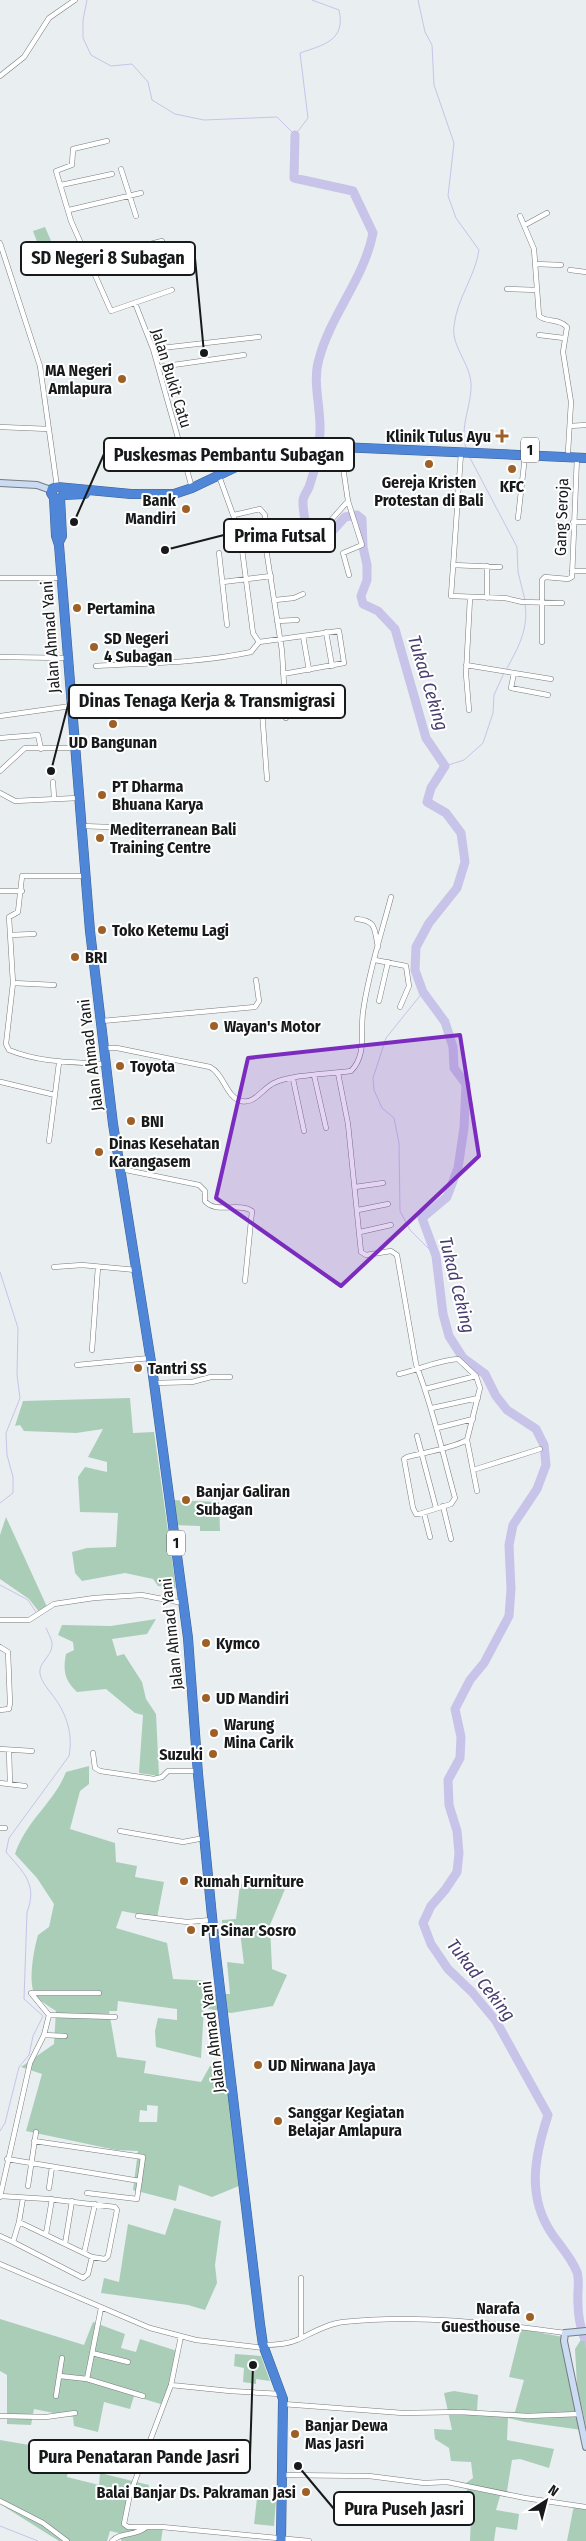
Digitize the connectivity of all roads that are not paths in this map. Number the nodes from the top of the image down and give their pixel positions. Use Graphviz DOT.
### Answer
graph roads {
  1 [pos="75,0"];
  2 [pos="0,76"];
  3 [pos="108,141"];
  4 [pos="121,169"];
  5 [pos="112,174"];
  6 [pos="61,185"];
  7 [pos="141,193"];
  8 [pos="129,196"];
  9 [pos="69,210"];
  10 [pos="547,213"];
  11 [pos="136,216"];
  12 [pos="520,216"];
  13 [pos="525,226"];
  14 [pos="162,241"];
  15 [pos="0,244"];
  16 [pos="89,260"];
  17 [pos="536,264"];
  18 [pos="561,266"];
  19 [pos="570,270"];
  20 [pos="586,272"];
  21 [pos="507,289"];
  22 [pos="172,290"];
  23 [pos="537,290"];
  24 [pos="135,303"];
  25 [pos="539,335"];
  26 [pos="259,338"];
  27 [pos="564,338"];
  28 [pos="153,349"];
  29 [pos="244,355"];
  30 [pos="158,367"];
  31 [pos="586,424"];
  32 [pos="570,426"];
  33 [pos="0,427"];
  34 [pos="48,429"];
  35 [pos="324,442"];
  36 [pos="340,447"];
  37 [pos="462,451"];
  38 [pos="477,451"];
  39 [pos="568,452"];
  40 [pos="586,452"];
  41 [pos="525,456"];
  42 [pos="581,458"];
  43 [pos="218,475"];
  44 [pos="0,482"];
  45 [pos="192,488"];
  46 [pos="58,493"];
  47 [pos="348,501"];
  48 [pos="234,515"];
  49 [pos="518,518"];
  50 [pos="573,522"];
  51 [pos="586,522"];
  52 [pos="325,527"];
  53 [pos="219,553"];
  54 [pos="453,565"];
  55 [pos="487,566"];
  56 [pos="500,567"];
  57 [pos="572,570"];
  58 [pos="586,571"];
  59 [pos="349,575"];
  60 [pos="270,576"];
  61 [pos="0,578"];
  62 [pos="61,578"];
  63 [pos="247,579"];
  64 [pos="223,582"];
  65 [pos="303,594"];
  66 [pos="470,598"];
  67 [pos="487,598"];
  68 [pos="275,600"];
  69 [pos="542,603"];
  70 [pos="562,603"];
  71 [pos="296,620"];
  72 [pos="277,621"];
  73 [pos="227,625"];
  74 [pos="326,632"];
  75 [pos="303,636"];
  76 [pos="281,640"];
  77 [pos="259,642"];
  78 [pos="542,642"];
  79 [pos="0,658"];
  80 [pos="66,658"];
  81 [pos="466,665"];
  82 [pos="96,666"];
  83 [pos="332,666"];
  84 [pos="309,670"];
  85 [pos="514,673"];
  86 [pos="283,674"];
  87 [pos="551,679"];
  88 [pos="548,695"];
  89 [pos="261,697"];
  90 [pos="71,706"];
  91 [pos="286,710"];
  92 [pos="469,710"];
  93 [pos="237,714"];
  94 [pos="263,714"];
  95 [pos="0,716"];
  96 [pos="286,718"];
  97 [pos="0,738"];
  98 [pos="74,748"];
  99 [pos="41,749"];
  100 [pos="0,771"];
  101 [pos="267,779"];
  102 [pos="53,782"];
  103 [pos="0,792"];
  104 [pos="54,798"];
  105 [pos="78,798"];
  106 [pos="80,826"];
  107 [pos="110,827"];
  108 [pos="85,876"];
  109 [pos="0,891"];
  110 [pos="22,891"];
  111 [pos="390,897"];
  112 [pos="357,920"];
  113 [pos="34,934"];
  114 [pos="10,935"];
  115 [pos="378,948"];
  116 [pos="375,960"];
  117 [pos="388,962"];
  118 [pos="256,980"];
  119 [pos="13,983"];
  120 [pos="54,985"];
  121 [pos="379,1001"];
  122 [pos="400,1007"];
  123 [pos="102,1021"];
  124 [pos="0,1033"];
  125 [pos="7,1034"];
  126 [pos="106,1048"];
  127 [pos="59,1063"];
  128 [pos="106,1064"];
  129 [pos="338,1073"];
  130 [pos="314,1075"];
  131 [pos="293,1079"];
  132 [pos="1,1082"];
  133 [pos="55,1095"];
  134 [pos="326,1128"];
  135 [pos="304,1131"];
  136 [pos="49,1142"];
  137 [pos="121,1168"];
  138 [pos="383,1183"];
  139 [pos="354,1187"];
  140 [pos="388,1204"];
  141 [pos="358,1210"];
  142 [pos="391,1225"];
  143 [pos="360,1232"];
  144 [pos="54,1267"];
  145 [pos="98,1267"];
  146 [pos="136,1270"];
  147 [pos="245,1280"];
  148 [pos="92,1350"];
  149 [pos="151,1358"];
  150 [pos="77,1365"];
  151 [pos="418,1370"];
  152 [pos="398,1374"];
  153 [pos="476,1376"];
  154 [pos="230,1377"];
  155 [pos="154,1383"];
  156 [pos="425,1390"];
  157 [pos="478,1398"];
  158 [pos="432,1408"];
  159 [pos="473,1419"];
  160 [pos="437,1428"];
  161 [pos="417,1436"];
  162 [pos="467,1440"];
  163 [pos="442,1447"];
  164 [pos="540,1449"];
  165 [pos="422,1453"];
  166 [pos="473,1470"];
  167 [pos="477,1491"];
  168 [pos="443,1506"];
  169 [pos="436,1508"];
  170 [pos="424,1513"];
  171 [pos="430,1537"];
  172 [pos="451,1539"];
  173 [pos="183,1603"];
  174 [pos="0,1620"];
  175 [pos="0,1647"];
  176 [pos="0,1710"];
  177 [pos="0,1749"];
  178 [pos="9,1750"];
  179 [pos="32,1752"];
  180 [pos="93,1753"];
  181 [pos="198,1771"];
  182 [pos="0,1783"];
  183 [pos="10,1784"];
  184 [pos="25,1786"];
  185 [pos="120,1832"];
  186 [pos="204,1838"];
  187 [pos="138,1916"];
  188 [pos="212,1920"];
  189 [pos="99,1993"];
  190 [pos="49,2015"];
  191 [pos="115,2017"];
  192 [pos="44,2035"];
  193 [pos="65,2036"];
  194 [pos="36,2132"];
  195 [pos="34,2141"];
  196 [pos="7,2159"];
  197 [pos="31,2164"];
  198 [pos="52,2167"];
  199 [pos="140,2181"];
  200 [pos="28,2186"];
  201 [pos="49,2188"];
  202 [pos="87,2193"];
  203 [pos="0,2196"];
  204 [pos="23,2198"];
  205 [pos="52,2199"];
  206 [pos="72,2202"];
  207 [pos="95,2204"];
  208 [pos="18,2222"];
  209 [pos="46,2234"];
  210 [pos="0,2236"];
  211 [pos="13,2242"];
  212 [pos="65,2244"];
  213 [pos="84,2253"];
  214 [pos="92,2257"];
  215 [pos="0,2264"];
  216 [pos="301,2278"];
  217 [pos="101,2308"];
  218 [pos="586,2331"];
  219 [pos="565,2333"];
  220 [pos="181,2336"];
  221 [pos="301,2338"];
  222 [pos="264,2347"];
  223 [pos="92,2353"];
  224 [pos="62,2358"];
  225 [pos="128,2362"];
  226 [pos="60,2376"];
  227 [pos="87,2379"];
  228 [pos="170,2385"];
  229 [pos="282,2394"];
  230 [pos="56,2396"];
  231 [pos="143,2396"];
  232 [pos="283,2404"];
  233 [pos="75,2413"];
  234 [pos="580,2414"];
  235 [pos="0,2416"];
  236 [pos="586,2447"];
  237 [pos="281,2475"];
  238 [pos="0,2501"];
  239 [pos="586,2507"];
  240 [pos="145,2528"];
  241 [pos="280,2539"];
  242 [pos="67,2541"];
  243 [pos="112,2541"];
  244 [pos="309,2541"];
  1 -- 2 [label="street"];
  3 -- 6 [label="street"];
  4 -- 8 [label="street"];
  5 -- 6 [label="street"];
  6 -- 9 [label="street"];
  7 -- 8 [label="street"];
  8 -- 9 [label="street"];
  8 -- 11 [label="street"];
  9 -- 16 [label="street"];
  10 -- 13 [label="street"];
  12 -- 13 [label="street"];
  13 -- 17 [label="street"];
  14 -- 16 [label="street"];
  15 -- 34 [label="street"];
  16 -- 24 [label="street"];
  17 -- 18 [label="street"];
  17 -- 23 [label="street"];
  19 -- 20 [label="street"];
  21 -- 23 [label="street"];
  22 -- 24 [label="street"];
  23 -- 27 [label="street"];
  24 -- 28 [label="street, Jalan Bukit Catu"];
  25 -- 27 [label="street"];
  26 -- 28 [label="street"];
  27 -- 32 [label="street"];
  28 -- 30 [label="street, Jalan Bukit Catu"];
  29 -- 30 [label="street"];
  30 -- 45 [label="street, Jalan Bukit Catu"];
  31 -- 32 [label="street"];
  32 -- 39 [label="street"];
  33 -- 34 [label="street"];
  34 -- 46 [label="street"];
  35 -- 43 [label="highway"];
  36 -- 37 [label="highway, 1"];
  36 -- 37 [label="highway, 1"];
  36 -- 47 [label="street"];
  37 -- 38 [label="highway, 1"];
  37 -- 54 [label="street"];
  38 -- 39 [label="highway, 1"];
  38 -- 41 [label="highway, 1"];
  39 -- 40 [label="highway, 1"];
  41 -- 42 [label="highway, 1"];
  41 -- 49 [label="street"];
  42 -- 50 [label="street, Gang Seroja"];
  43 -- 45 [label="highway"];
  43 -- 48 [label="street"];
  44 -- 46 [label="street"];
  45 -- 46 [label="highway"];
  46 -- 62 [label="highway, Jalan Ahmad Yani / 1"];
  47 -- 52 [label="street"];
  47 -- 59 [label="street"];
  48 -- 60 [label="street"];
  48 -- 63 [label="street"];
  50 -- 51 [label="street"];
  50 -- 57 [label="street, Gang Seroja"];
  53 -- 64 [label="street"];
  54 -- 55 [label="street"];
  54 -- 66 [label="street"];
  55 -- 56 [label="street"];
  55 -- 67 [label="street"];
  57 -- 58 [label="street"];
  57 -- 69 [label="street, Gang Seroja"];
  60 -- 63 [label="street"];
  60 -- 68 [label="street"];
  61 -- 62 [label="street"];
  62 -- 80 [label="highway, Jalan Ahmad Yani / 1"];
  63 -- 64 [label="street"];
  63 -- 77 [label="street"];
  64 -- 73 [label="street"];
  65 -- 68 [label="street"];
  66 -- 67 [label="street"];
  66 -- 81 [label="street"];
  67 -- 69 [label="street"];
  68 -- 72 [label="street"];
  69 -- 70 [label="street"];
  69 -- 78 [label="street"];
  71 -- 72 [label="street"];
  72 -- 76 [label="street"];
  74 -- 75 [label="street"];
  74 -- 83 [label="street"];
  74 -- 83 [label="street"];
  75 -- 76 [label="street"];
  75 -- 84 [label="street"];
  76 -- 77 [label="street"];
  76 -- 86 [label="street"];
  77 -- 82 [label="street"];
  79 -- 80 [label="street"];
  80 -- 90 [label="highway, Jalan Ahmad Yani / 1"];
  81 -- 85 [label="street"];
  81 -- 92 [label="street"];
  83 -- 84 [label="street"];
  84 -- 86 [label="street"];
  85 -- 87 [label="street"];
  85 -- 88 [label="street"];
  86 -- 91 [label="street"];
  89 -- 94 [label="street"];
  90 -- 95 [label="street"];
  90 -- 98 [label="highway, Jalan Ahmad Yani / 1"];
  91 -- 94 [label="street"];
  91 -- 96 [label="street"];
  93 -- 94 [label="street"];
  94 -- 101 [label="street"];
  97 -- 99 [label="street"];
  98 -- 99 [label="street"];
  98 -- 105 [label="highway, Jalan Ahmad Yani / 1"];
  99 -- 100 [label="street"];
  102 -- 104 [label="street"];
  103 -- 104 [label="street"];
  104 -- 105 [label="street"];
  105 -- 106 [label="highway, Jalan Ahmad Yani / 1"];
  106 -- 107 [label="street"];
  106 -- 108 [label="highway, Jalan Ahmad Yani / 1"];
  108 -- 110 [label="street"];
  108 -- 123 [label="highway, Jalan Ahmad Yani / 1"];
  109 -- 110 [label="street"];
  110 -- 114 [label="street"];
  111 -- 115 [label="street"];
  112 -- 115 [label="street"];
  113 -- 114 [label="street"];
  114 -- 119 [label="street"];
  115 -- 116 [label="street"];
  116 -- 117 [label="street"];
  116 -- 129 [label="street"];
  117 -- 121 [label="street"];
  117 -- 122 [label="street"];
  118 -- 123 [label="street"];
  119 -- 120 [label="street"];
  119 -- 125 [label="street"];
  123 -- 126 [label="highway, Jalan Ahmad Yani / 1"];
  124 -- 125 [label="street"];
  125 -- 127 [label="street"];
  126 -- 128 [label="highway, Jalan Ahmad Yani / 1"];
  126 -- 131 [label="street"];
  127 -- 128 [label="street"];
  127 -- 133 [label="street"];
  128 -- 137 [label="highway, Jalan Ahmad Yani / 1"];
  129 -- 130 [label="street"];
  129 -- 139 [label="street"];
  130 -- 131 [label="street"];
  130 -- 134 [label="street"];
  131 -- 135 [label="street"];
  132 -- 133 [label="street"];
  133 -- 136 [label="street"];
  137 -- 146 [label="highway, Jalan Ahmad Yani / 1"];
  137 -- 147 [label="street"];
  138 -- 139 [label="street"];
  139 -- 141 [label="street"];
  140 -- 141 [label="street"];
  141 -- 143 [label="street"];
  142 -- 143 [label="street"];
  143 -- 151 [label="street"];
  144 -- 145 [label="street"];
  145 -- 146 [label="street"];
  145 -- 148 [label="street"];
  146 -- 149 [label="highway, Jalan Ahmad Yani / 1"];
  149 -- 150 [label="street"];
  149 -- 155 [label="highway, Jalan Ahmad Yani / 1"];
  151 -- 152 [label="street"];
  151 -- 153 [label="street"];
  151 -- 156 [label="street"];
  153 -- 156 [label="street"];
  153 -- 157 [label="street"];
  154 -- 155 [label="street"];
  155 -- 173 [label="highway, Jalan Ahmad Yani / 1"];
  156 -- 158 [label="street"];
  157 -- 158 [label="street"];
  157 -- 159 [label="street"];
  158 -- 160 [label="street"];
  159 -- 160 [label="street"];
  159 -- 162 [label="street"];
  160 -- 163 [label="street"];
  161 -- 165 [label="street"];
  162 -- 163 [label="street"];
  162 -- 166 [label="street"];
  163 -- 165 [label="street"];
  163 -- 168 [label="street"];
  164 -- 166 [label="street"];
  165 -- 169 [label="street"];
  165 -- 170 [label="street"];
  166 -- 167 [label="street"];
  168 -- 169 [label="street"];
  168 -- 172 [label="street"];
  169 -- 170 [label="street"];
  170 -- 171 [label="street"];
  173 -- 174 [label="street"];
  173 -- 181 [label="highway, Jalan Ahmad Yani / 1"];
  175 -- 176 [label="street"];
  177 -- 178 [label="street"];
  178 -- 179 [label="street"];
  178 -- 183 [label="street"];
  180 -- 181 [label="street"];
  181 -- 186 [label="highway, Jalan Ahmad Yani / 1"];
  182 -- 183 [label="street"];
  183 -- 184 [label="street"];
  185 -- 186 [label="street"];
  186 -- 188 [label="highway, Jalan Ahmad Yani / 1"];
  187 -- 188 [label="street"];
  188 -- 222 [label="highway, Jalan Ahmad Yani / 1"];
  189 -- 190 [label="street"];
  190 -- 191 [label="street"];
  190 -- 192 [label="street"];
  192 -- 193 [label="street"];
  192 -- 196 [label="street"];
  194 -- 195 [label="street"];
  195 -- 197 [label="street"];
  195 -- 199 [label="street"];
  196 -- 197 [label="street"];
  196 -- 203 [label="street"];
  197 -- 198 [label="street"];
  197 -- 200 [label="street"];
  198 -- 199 [label="street"];
  198 -- 201 [label="street"];
  199 -- 202 [label="street"];
  203 -- 204 [label="street"];
  204 -- 205 [label="street"];
  204 -- 208 [label="street"];
  205 -- 206 [label="street"];
  205 -- 209 [label="street"];
  206 -- 207 [label="street"];
  206 -- 212 [label="street"];
  207 -- 213 [label="street"];
  207 -- 214 [label="street"];
  208 -- 209 [label="street"];
  208 -- 211 [label="street"];
  209 -- 212 [label="street"];
  210 -- 211 [label="street"];
  211 -- 214 [label="street"];
  212 -- 213 [label="street"];
  213 -- 214 [label="street"];
  215 -- 217 [label="street"];
  216 -- 221 [label="street"];
  217 -- 220 [label="street"];
  217 -- 223 [label="street"];
  218 -- 219 [label="street"];
  219 -- 221 [label="street"];
  219 -- 234 [label="street"];
  220 -- 222 [label="street"];
  220 -- 228 [label="street"];
  221 -- 222 [label="street"];
  222 -- 229 [label="highway, Jalan Ahmad Yani / 1"];
  223 -- 225 [label="street"];
  223 -- 227 [label="street"];
  224 -- 226 [label="street"];
  226 -- 227 [label="street"];
  226 -- 230 [label="street"];
  227 -- 231 [label="street"];
  228 -- 229 [label="street"];
  228 -- 240 [label="street"];
  229 -- 232 [label="highway, Jalan Ahmad Yani / 1"];
  232 -- 234 [label="street"];
  232 -- 237 [label="highway, Jalan Ahmad Yani / 1"];
  233 -- 235 [label="street"];
  234 -- 236 [label="street"];
  237 -- 239 [label="street"];
  237 -- 241 [label="highway, Jalan Ahmad Yani / 1"];
  238 -- 242 [label="street"];
  240 -- 241 [label="street"];
  240 -- 243 [label="street"];
  241 -- 244 [label="street"];
}
